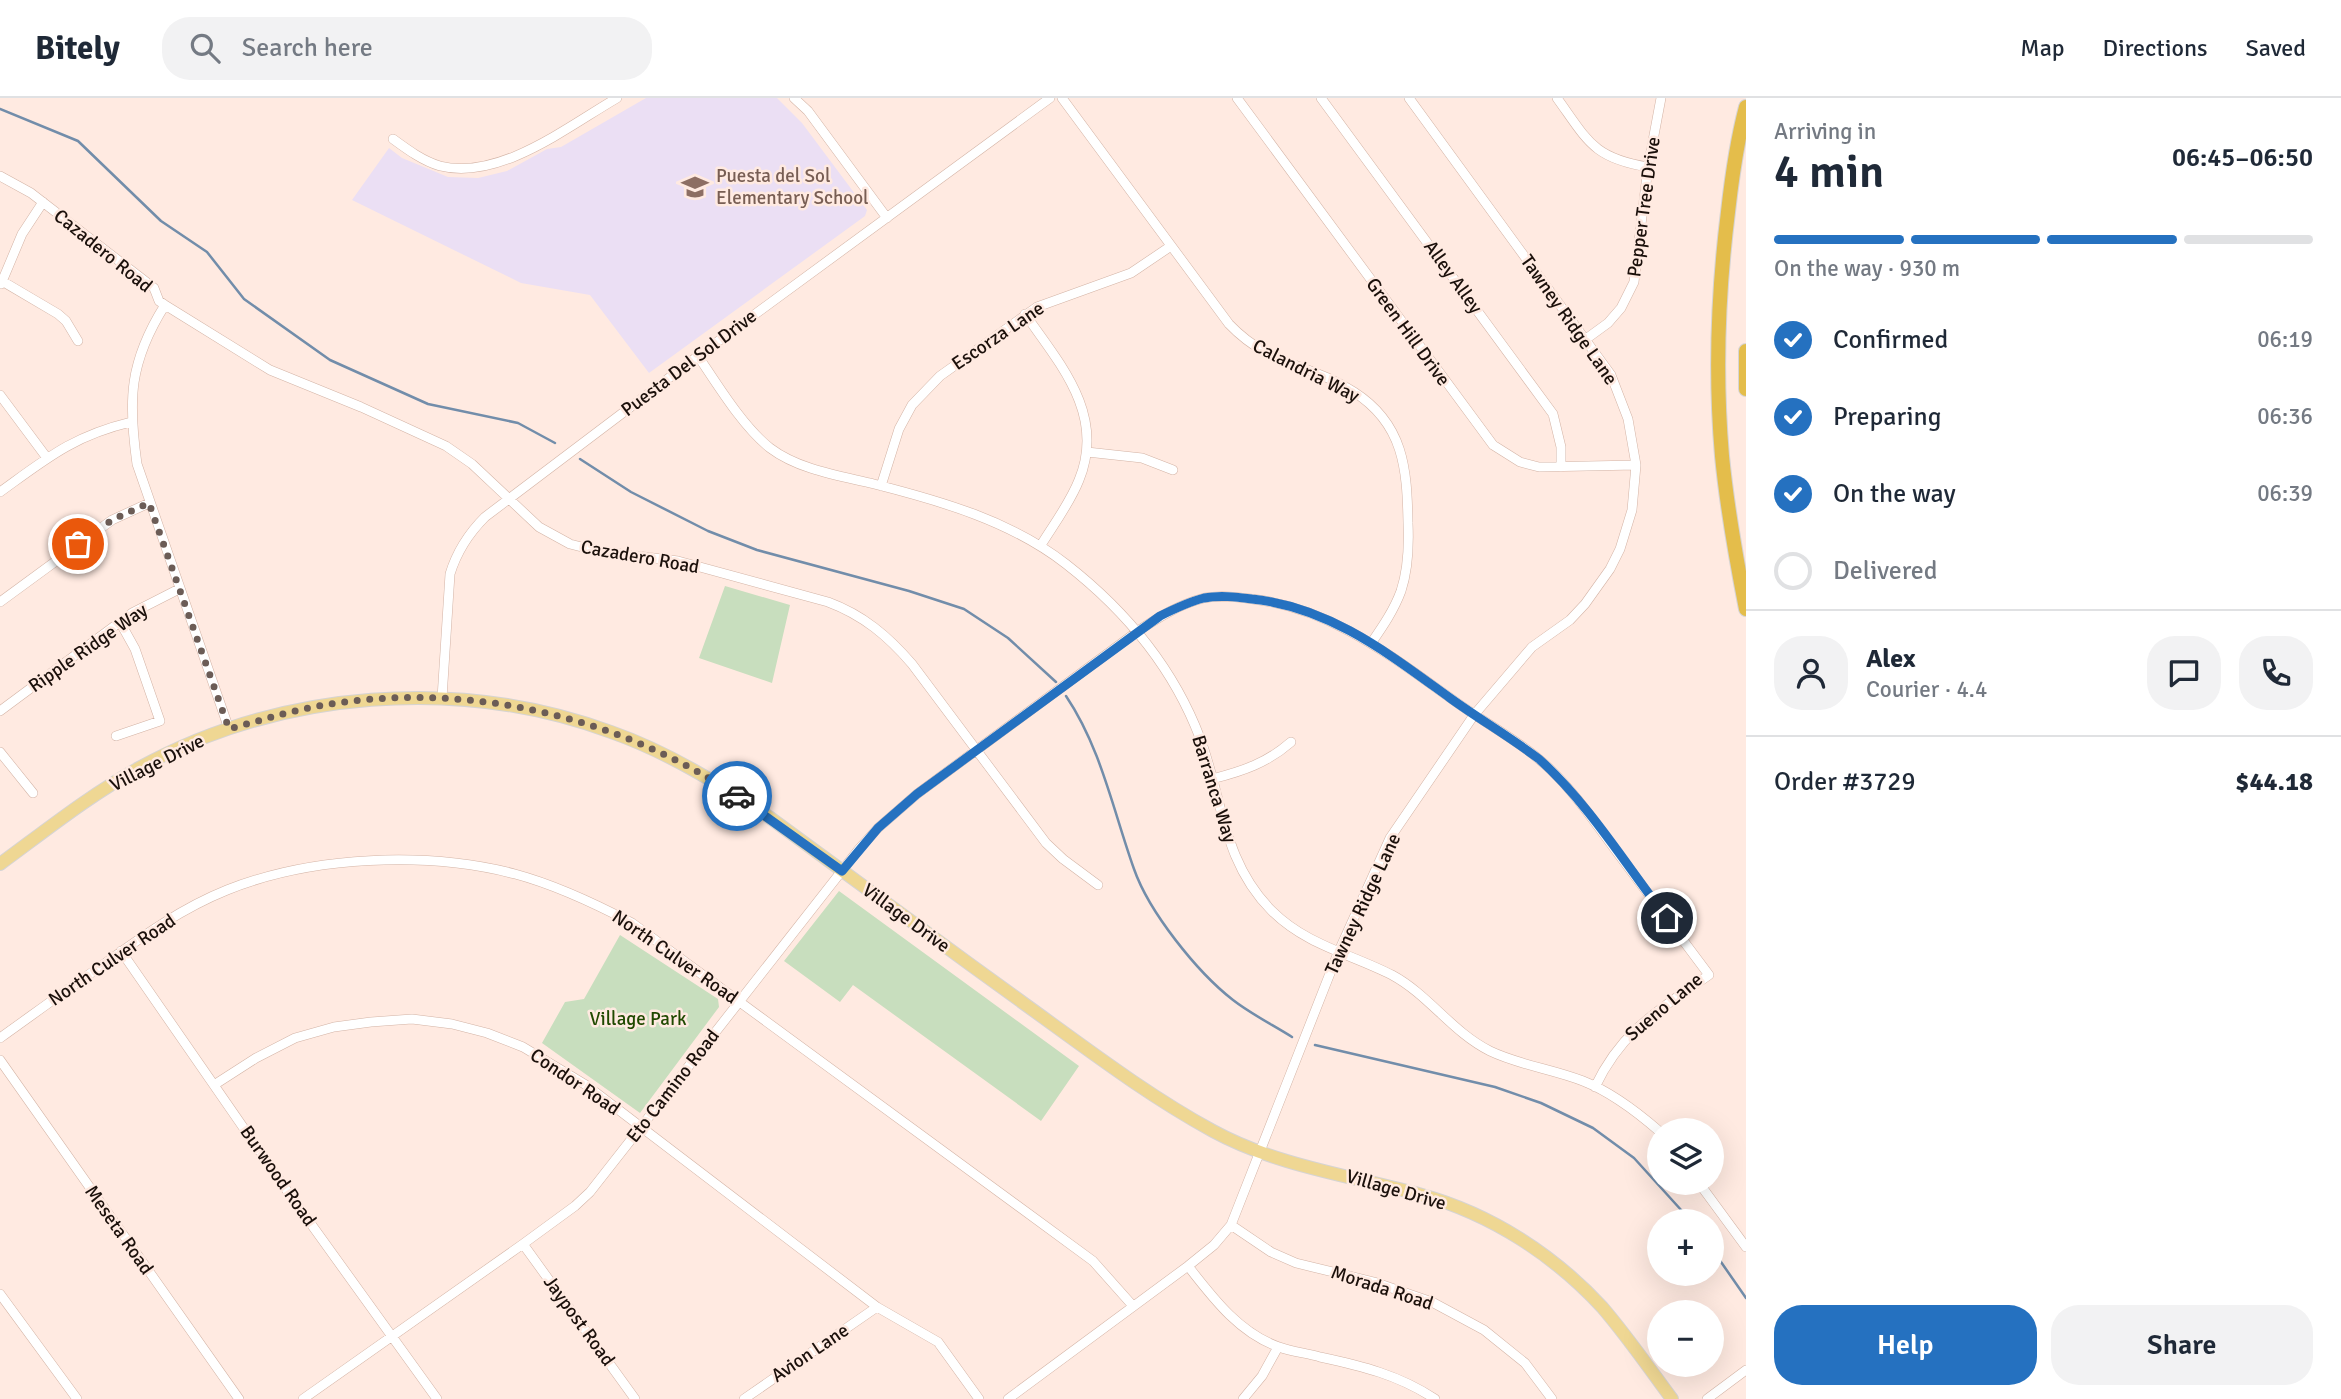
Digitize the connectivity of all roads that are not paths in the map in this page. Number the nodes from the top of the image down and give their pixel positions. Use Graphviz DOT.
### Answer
graph roads {
  1 [pos="617,98"];
  2 [pos="794,98"];
  3 [pos="1050,98"];
  4 [pos="1062,98"];
  5 [pos="1237,98"];
  6 [pos="1321,98"];
  7 [pos="1409,98"];
  8 [pos="1557,98"];
  9 [pos="1661,98"];
  10 [pos="1738,98"];
  11 [pos="1745,112"];
  12 [pos="393,139"];
  13 [pos="1648,167"];
  14 [pos="0,176"];
  15 [pos="43,202"];
  16 [pos="887,218"];
  17 [pos="1171,246"];
  18 [pos="1,284"];
  19 [pos="164,305"];
  20 [pos="1025,314"];
  21 [pos="1586,339"];
  22 [pos="78,341"];
  23 [pos="1746,351"];
  24 [pos="698,356"];
  25 [pos="1746,388"];
  26 [pos="0,395"];
  27 [pos="131,422"];
  28 [pos="1087,452"];
  29 [pos="47,458"];
  30 [pos="1636,465"];
  31 [pos="1561,467"];
  32 [pos="1173,470"];
  33 [pos="881,486"];
  34 [pos="0,492"];
  35 [pos="508,500"];
  36 [pos="149,503"];
  37 [pos="1041,545"];
  38 [pos="179,589"];
  39 [pos="0,602"];
  40 [pos="1746,609"];
  41 [pos="120,622"];
  42 [pos="1138,631"];
  43 [pos="1372,642"];
  44 [pos="442,698"];
  45 [pos="0,711"];
  46 [pos="1474,715"];
  47 [pos="229,729"];
  48 [pos="116,736"];
  49 [pos="1292,742"];
  50 [pos="977,750"];
  51 [pos="0,752"];
  52 [pos="1212,779"];
  53 [pos="33,793"];
  54 [pos="0,864"];
  55 [pos="842,871"];
  56 [pos="1098,885"];
  57 [pos="121,951"];
  58 [pos="1338,953"];
  59 [pos="739,1000"];
  60 [pos="0,1038"];
  61 [pos="0,1060"];
  62 [pos="214,1084"];
  63 [pos="1595,1087"];
  64 [pos="1647,1121"];
  65 [pos="642,1127"];
  66 [pos="1259,1152"];
  67 [pos="1708,1195"];
  68 [pos="1231,1225"];
  69 [pos="523,1244"];
  70 [pos="1746,1247"];
  71 [pos="1188,1266"];
  72 [pos="0,1294"];
  73 [pos="1133,1306"];
  74 [pos="877,1307"];
  75 [pos="392,1335"];
  76 [pos="1278,1347"];
  77 [pos="1746,1370"];
  78 [pos="77,1399"];
  79 [pos="239,1399"];
  80 [pos="303,1399"];
  81 [pos="437,1399"];
  82 [pos="635,1399"];
  83 [pos="744,1399"];
  84 [pos="979,1399"];
  85 [pos="1008,1399"];
  86 [pos="1243,1399"];
  87 [pos="1435,1399"];
  88 [pos="1552,1399"];
  89 [pos="1672,1399"];
  90 [pos="1707,1399"];
  1 -- 12 [label="street"];
  2 -- 16 [label="street"];
  3 -- 16 [label="street, Puesta Del Sol Drive"];
  4 -- 17 [label="street, Calandria Way"];
  5 -- 31 [label="street, Green Hill Drive"];
  6 -- 31 [label="street, Alley Alley"];
  7 -- 21 [label="street, Tawney Ridge Lane"];
  8 -- 13 [label="street"];
  9 -- 13 [label="street, Pepper Tree Drive"];
  10 -- 11 [label="highway"];
  11 -- 40 [label="highway"];
  13 -- 21 [label="street, Pepper Tree Drive"];
  14 -- 15 [label="street, Cazadero Road"];
  15 -- 18 [label="street"];
  15 -- 19 [label="street, Cazadero Road"];
  16 -- 24 [label="street, Puesta Del Sol Drive"];
  17 -- 20 [label="street, Escorza Lane"];
  17 -- 43 [label="street, Calandria Way"];
  18 -- 22 [label="street"];
  19 -- 27 [label="street"];
  19 -- 35 [label="street, Cazadero Road"];
  20 -- 28 [label="street"];
  20 -- 33 [label="street, Escorza Lane"];
  21 -- 30 [label="street, Tawney Ridge Lane"];
  23 -- 25 [label="highway"];
  24 -- 33 [label="street, Barranca Way"];
  24 -- 35 [label="street, Puesta Del Sol Drive"];
  26 -- 29 [label="street"];
  27 -- 29 [label="street"];
  27 -- 36 [label="street"];
  28 -- 32 [label="street"];
  28 -- 37 [label="street"];
  29 -- 34 [label="street"];
  30 -- 31 [label="street, Green Hill Drive"];
  30 -- 46 [label="street, Tawney Ridge Lane"];
  33 -- 37 [label="street, Barranca Way"];
  35 -- 44 [label="street, Puesta Del Sol Drive"];
  35 -- 50 [label="street, Cazadero Road"];
  36 -- 38 [label="street"];
  36 -- 39 [label="street"];
  37 -- 42 [label="street, Barranca Way"];
  38 -- 41 [label="street, Ripple Ridge Way"];
  38 -- 47 [label="street"];
  41 -- 45 [label="street, Ripple Ridge Way"];
  41 -- 48 [label="street"];
  42 -- 43 [label="street, Sueno Lane"];
  42 -- 50 [label="street, Eto Camino Road"];
  42 -- 52 [label="street, Barranca Way"];
  43 -- 46 [label="street, Sueno Lane"];
  44 -- 47 [label="main road, Village Drive"];
  44 -- 55 [label="main road, Village Drive"];
  46 -- 58 [label="street, Tawney Ridge Lane"];
  46 -- 63 [label="street, Sueno Lane"];
  47 -- 54 [label="main road, Village Drive"];
  49 -- 52 [label="street"];
  50 -- 55 [label="street, Eto Camino Road"];
  50 -- 56 [label="street, Cazadero Road"];
  51 -- 53 [label="street"];
  52 -- 58 [label="street, Barranca Way"];
  55 -- 59 [label="street, Eto Camino Road"];
  55 -- 66 [label="main road, Village Drive"];
  57 -- 59 [label="street, North Culver Road"];
  57 -- 60 [label="street, North Culver Road"];
  57 -- 62 [label="street, Burwood Road"];
  58 -- 63 [label="street, Barranca Way"];
  58 -- 66 [label="street, Tawney Ridge Lane"];
  59 -- 65 [label="street, Eto Camino Road"];
  59 -- 73 [label="street, North Culver Road"];
  61 -- 79 [label="street, Meseta Road"];
  62 -- 65 [label="street, Condor Road"];
  62 -- 75 [label="street, Burwood Road"];
  63 -- 64 [label="street, Barranca Way"];
  65 -- 69 [label="street, Eto Camino Road"];
  65 -- 74 [label="street, Condor Road"];
  66 -- 68 [label="street, Tawney Ridge Lane"];
  66 -- 89 [label="main road, Village Drive"];
  67 -- 70 [label="street"];
  68 -- 71 [label="street, Tawney Ridge Lane"];
  68 -- 88 [label="street, Morada Road"];
  69 -- 75 [label="street, Eto Camino Road"];
  69 -- 82 [label="street, Jaypost Road"];
  71 -- 73 [label="street, Tawney Ridge Lane"];
  71 -- 76 [label="street"];
  72 -- 78 [label="street"];
  73 -- 85 [label="street, Tawney Ridge Lane"];
  74 -- 83 [label="street, Avion Lane"];
  74 -- 84 [label="street, Condor Road"];
  75 -- 80 [label="street, Eto Camino Road"];
  75 -- 81 [label="street, Burwood Road"];
  76 -- 86 [label="street"];
  76 -- 87 [label="street"];
  77 -- 90 [label="street"];
}
